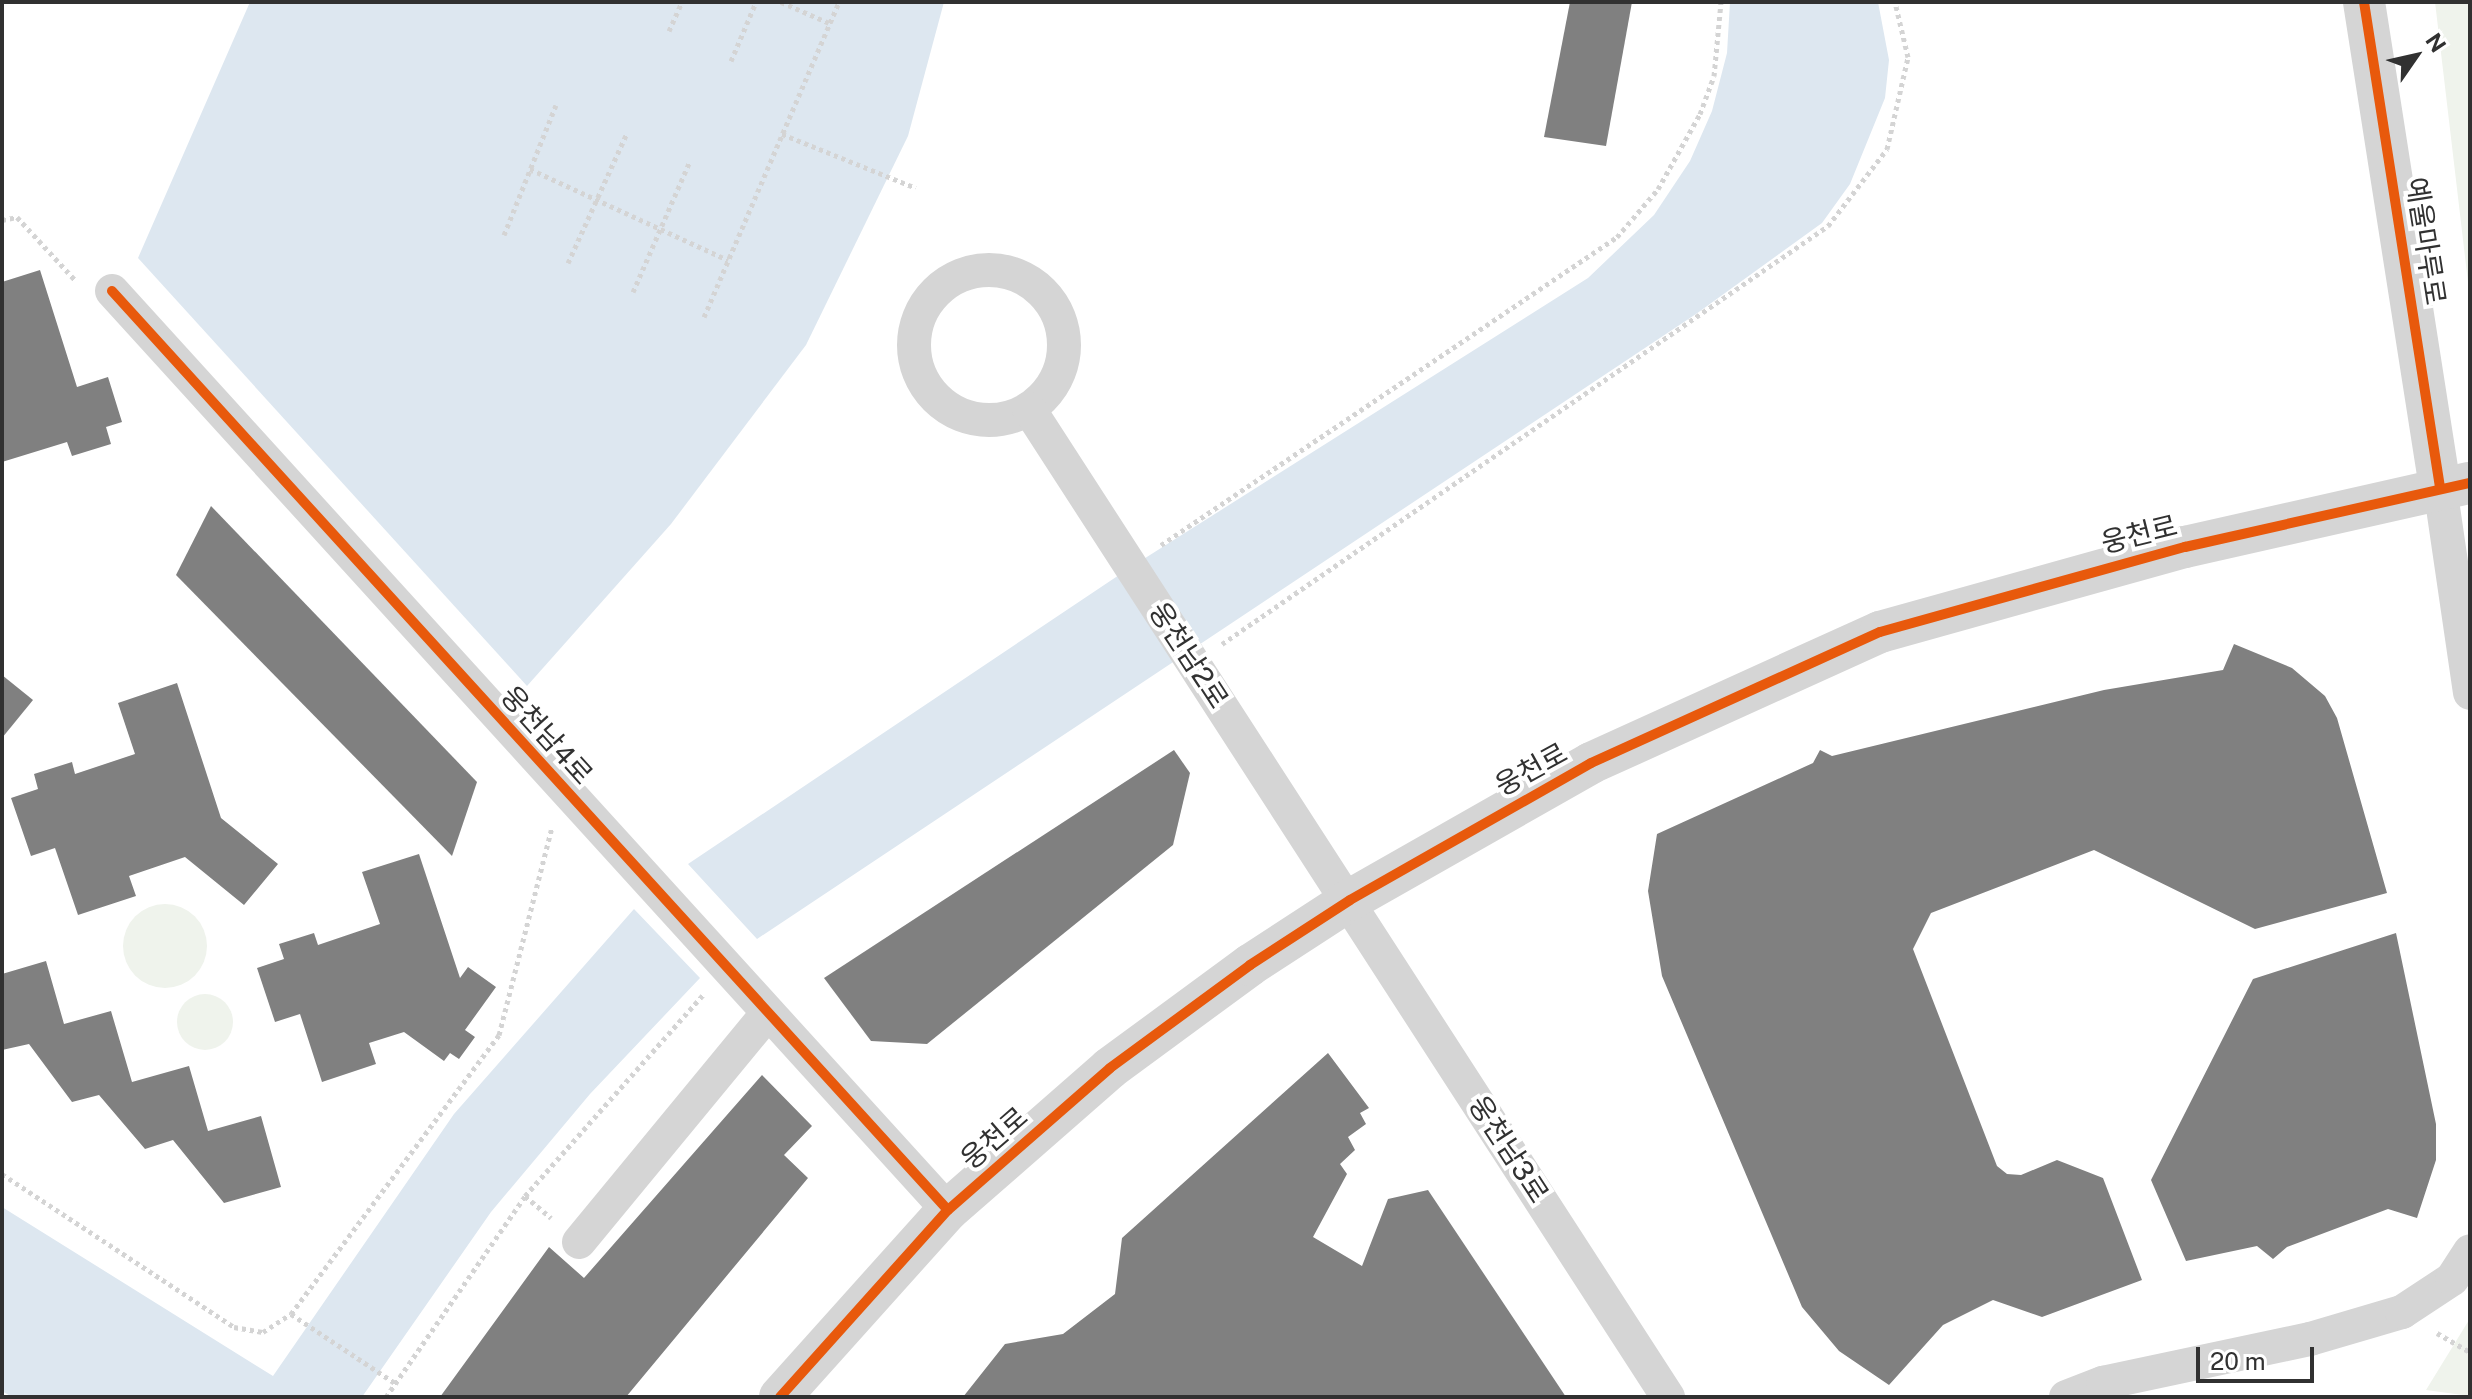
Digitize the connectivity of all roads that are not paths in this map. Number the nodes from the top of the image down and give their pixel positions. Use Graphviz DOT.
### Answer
graph roads {
  1 [pos="2364,2"];
  2 [pos="112,291"];
  3 [pos="1029,409"];
  4 [pos="2455,485"];
  5 [pos="2470,693"];
  6 [pos="1350,900"];
  7 [pos="768,1013"];
  8 [pos="948,1210"];
  9 [pos="579,1242"];
  10 [pos="2470,1251"];
  11 [pos="780,1397"];
  12 [pos="1668,1397"];
  13 [pos="2066,1397"];
  1 -- 4 [label="street, 예울마루로"];
  2 -- 7 [label="street, 웅천남4로"];
  3 -- 3 [label="street"];
  3 -- 6 [label="street, 웅천남2로"];
  4 -- 5 [label="street"];
  4 -- 6 [label="street, 웅천로"];
  6 -- 8 [label="street, 웅천로"];
  6 -- 12 [label="street, 웅천남3로"];
  7 -- 8 [label="street, 웅천남4로"];
  7 -- 9 [label="street"];
  8 -- 11 [label="street, 웅천로"];
  10 -- 13 [label="street"];
}
